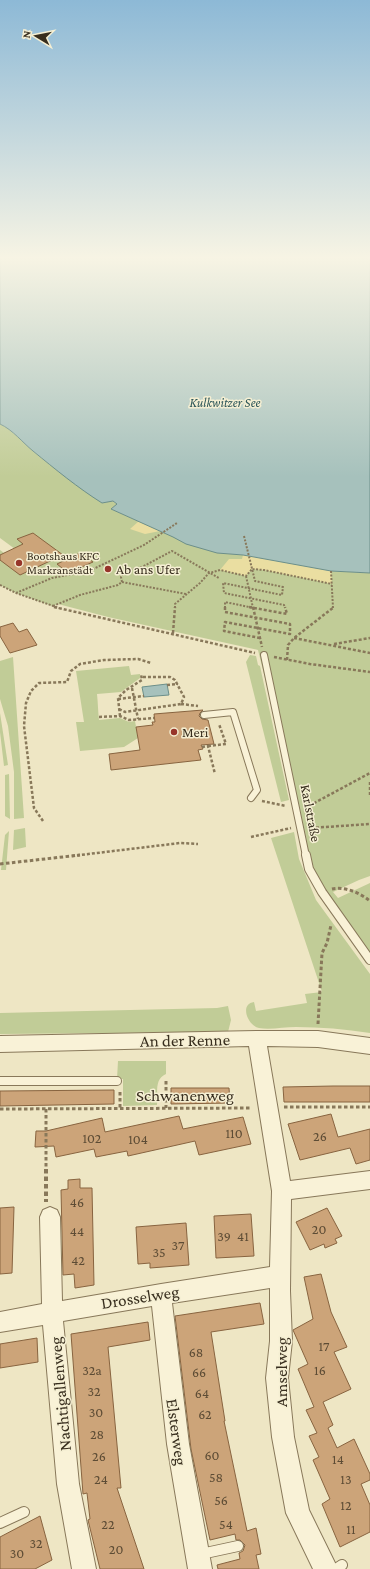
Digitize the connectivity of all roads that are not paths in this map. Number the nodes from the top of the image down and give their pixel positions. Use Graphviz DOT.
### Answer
graph roads {
  1 [pos="264,655"];
  2 [pos="204,715"];
  3 [pos="251,798"];
  4 [pos="370,960"];
  5 [pos="257,1038"];
  6 [pos="0,1044"];
  7 [pos="370,1046"];
  8 [pos="0,1081"];
  9 [pos="117,1081"];
  10 [pos="370,1180"];
  11 [pos="282,1191"];
  12 [pos="50,1217"];
  13 [pos="280,1276"];
  14 [pos="161,1294"];
  15 [pos="52,1312"];
  16 [pos="0,1322"];
  17 [pos="24,1512"];
  18 [pos="0,1523"];
  19 [pos="238,1546"];
  20 [pos="199,1562"];
  21 [pos="335,1568"];
  22 [pos="84,1569"];
  1 -- 4 [label="lane, Karlstraße"];
  2 -- 3 [label="lane"];
  5 -- 6 [label="street, An der Renne"];
  5 -- 7 [label="street, An der Renne"];
  5 -- 11 [label="street, Amselweg"];
  8 -- 9 [label="lane"];
  10 -- 11 [label="street"];
  11 -- 13 [label="street, Amselweg"];
  12 -- 15 [label="street, Nachtigallenweg"];
  13 -- 14 [label="street, Drosselweg"];
  13 -- 21 [label="street, Amselweg"];
  14 -- 15 [label="street, Drosselweg"];
  14 -- 20 [label="street, Elsterweg"];
  15 -- 16 [label="street, Drosselweg"];
  15 -- 22 [label="street, Nachtigallenweg"];
  17 -- 18 [label="lane"];
  19 -- 20 [label="lane"];
}
